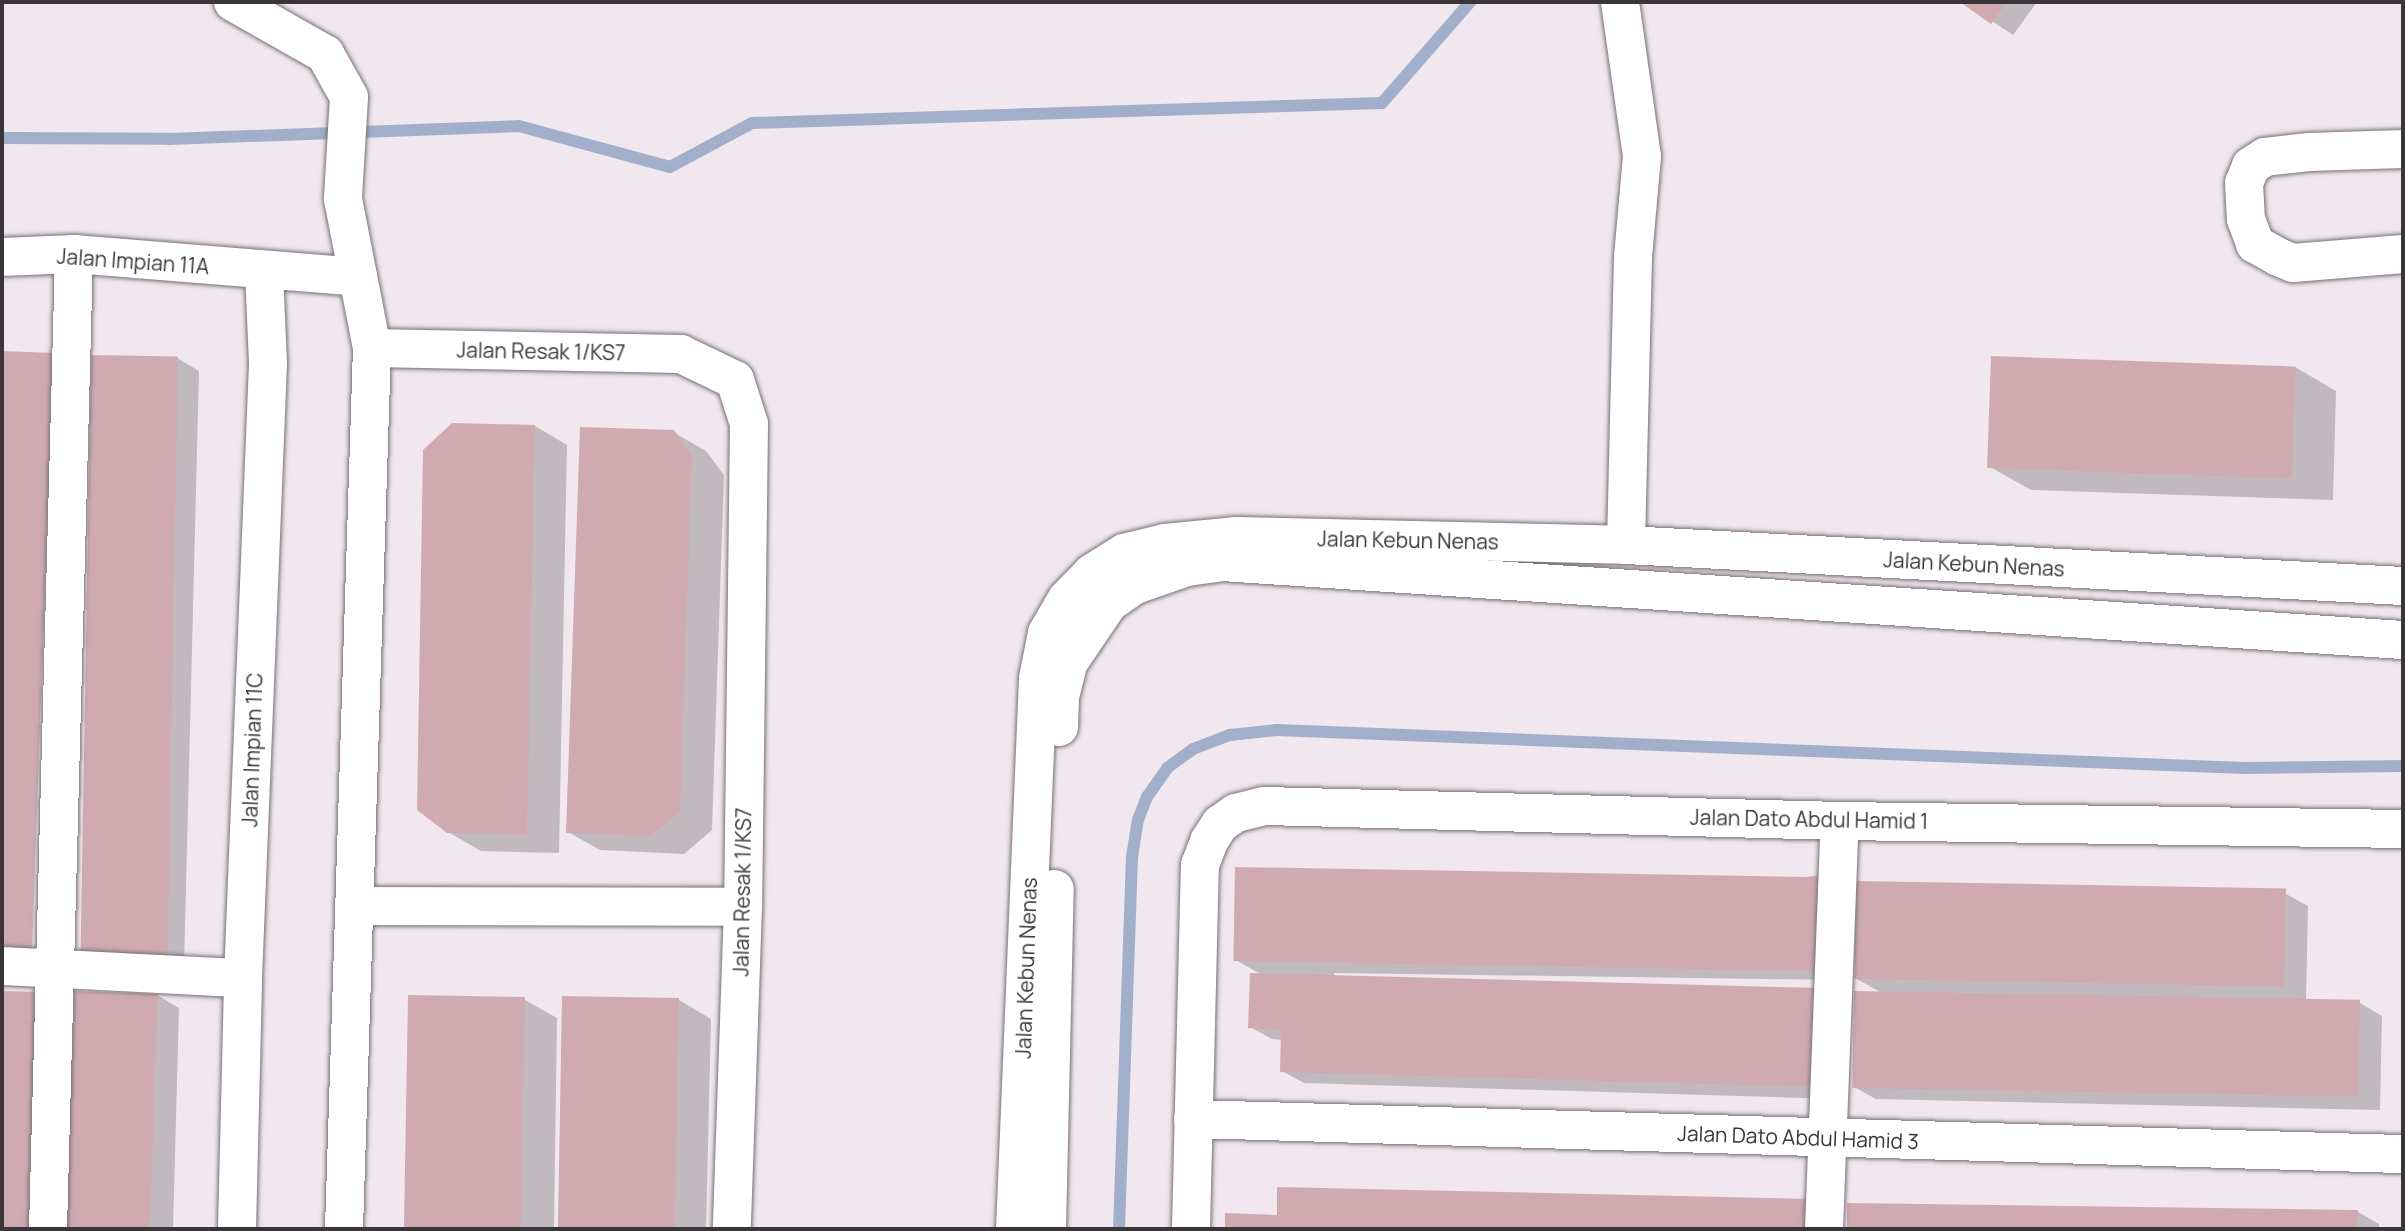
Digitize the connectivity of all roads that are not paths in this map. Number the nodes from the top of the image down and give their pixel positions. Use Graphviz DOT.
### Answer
graph roads {
  1 [pos="233,2"];
  2 [pos="1619,2"];
  3 [pos="2403,149"];
  4 [pos="74,254"];
  5 [pos="2403,254"];
  6 [pos="2,257"];
  7 [pos="264,270"];
  8 [pos="358,277"];
  9 [pos="372,348"];
  10 [pos="1580,545"];
  11 [pos="1626,545"];
  12 [pos="1580,586"];
  13 [pos="2403,586"];
  14 [pos="2403,640"];
  15 [pos="1840,821"];
  16 [pos="2403,829"];
  17 [pos="355,906"];
  18 [pos="743,907"];
  19 [pos="2,966"];
  20 [pos="55,969"];
  21 [pos="243,978"];
  22 [pos="1193,1119"];
  23 [pos="1827,1138"];
  24 [pos="2403,1154"];
  25 [pos="48,1229"];
  26 [pos="237,1229"];
  27 [pos="344,1229"];
  28 [pos="732,1229"];
  29 [pos="1015,1229"];
  30 [pos="1046,1229"];
  31 [pos="1191,1229"];
  32 [pos="1824,1229"];
  1 -- 8 [label="street"];
  2 -- 11 [label="street"];
  3 -- 5 [label="street"];
  4 -- 6 [label="street, Jalan Impian 11A"];
  4 -- 7 [label="street, Jalan Impian 11A"];
  4 -- 20 [label="street"];
  7 -- 8 [label="street, Jalan Impian 11A"];
  7 -- 21 [label="street, Jalan Impian 11C"];
  8 -- 9 [label="street"];
  9 -- 17 [label="street"];
  9 -- 18 [label="street, Jalan Resak 1/KS7"];
  10 -- 11 [label="street, Jalan Kebun Nenas"];
  10 -- 12 [label="street"];
  10 -- 29 [label="street, Jalan Kebun Nenas"];
  11 -- 13 [label="street, Jalan Kebun Nenas"];
  12 -- 14 [label="street, Jalan Kebun Nenas"];
  12 -- 30 [label="street, Jalan Kebun Nenas"];
  15 -- 16 [label="street, Jalan Dato Abdul Hamid 1"];
  15 -- 22 [label="street, Jalan Dato Abdul Hamid 1"];
  15 -- 23 [label="street"];
  17 -- 18 [label="street"];
  17 -- 27 [label="street"];
  18 -- 28 [label="street, Jalan Resak 1/KS7"];
  19 -- 20 [label="street"];
  20 -- 21 [label="street"];
  20 -- 25 [label="street"];
  21 -- 26 [label="street, Jalan Impian 11C"];
  22 -- 23 [label="street, Jalan Dato Abdul Hamid 3"];
  22 -- 31 [label="street"];
  23 -- 24 [label="street, Jalan Dato Abdul Hamid 3"];
  23 -- 32 [label="street"];
}
